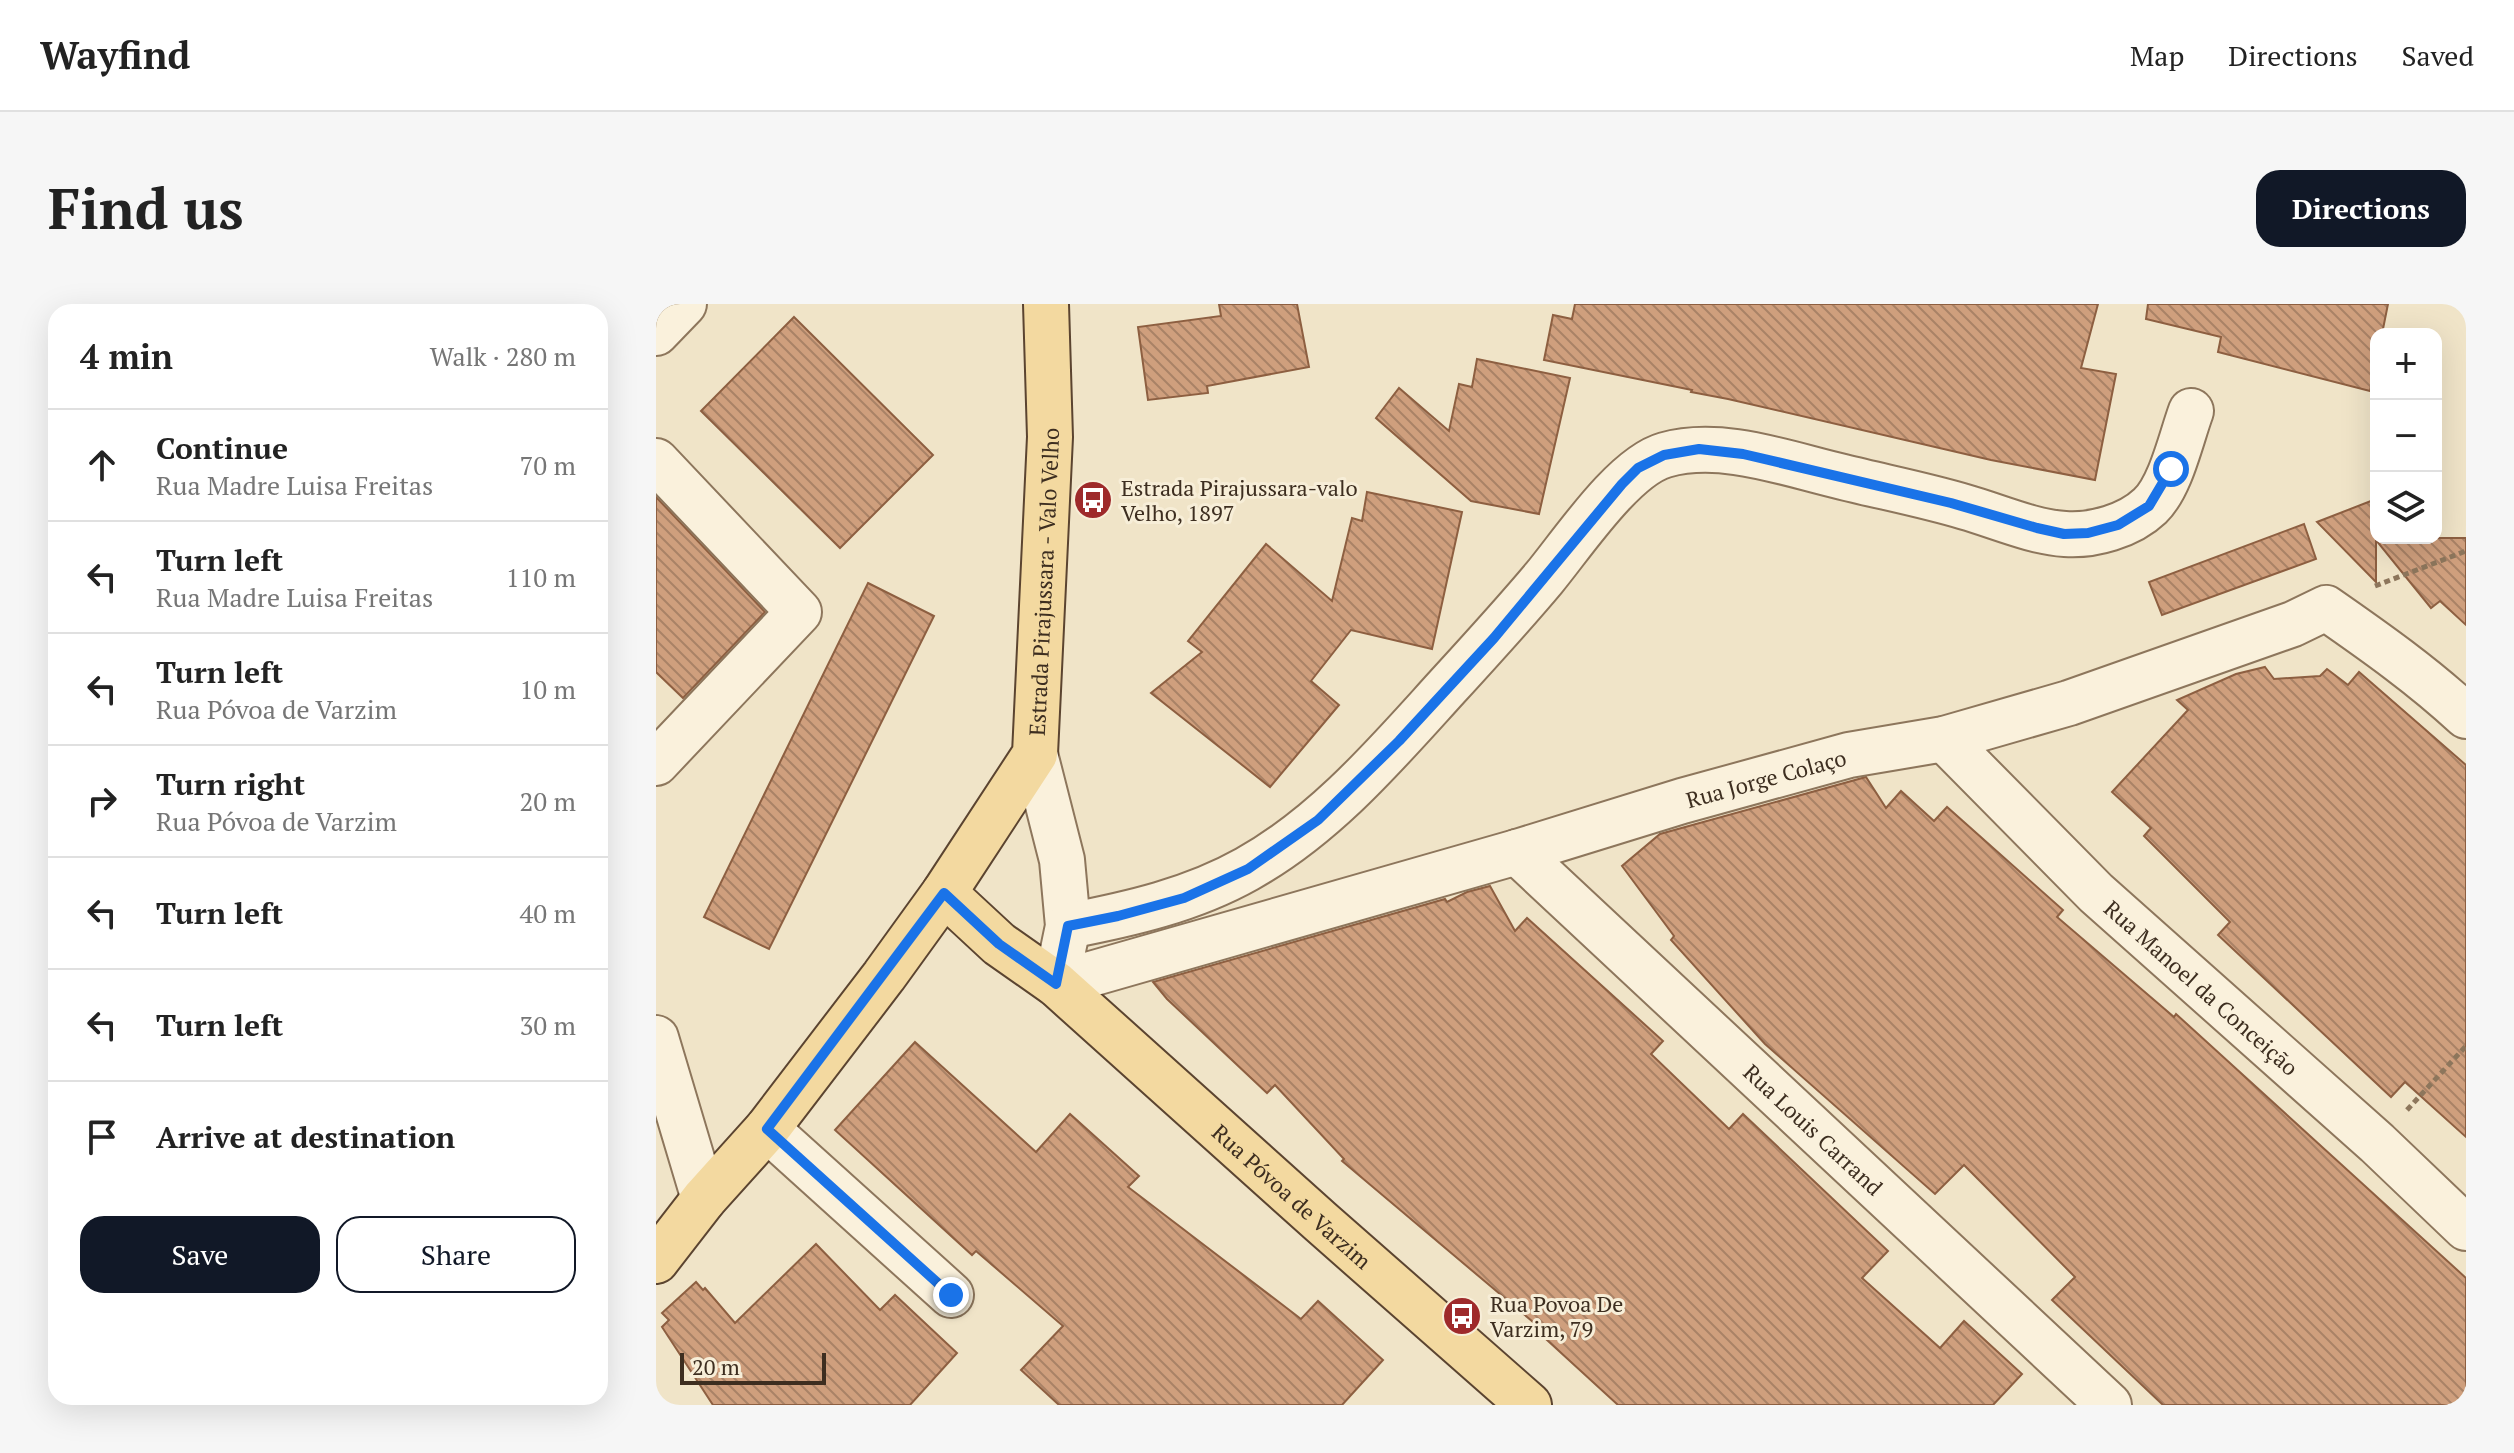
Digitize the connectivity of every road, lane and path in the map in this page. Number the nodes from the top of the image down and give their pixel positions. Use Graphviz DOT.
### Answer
graph roads {
  1 [pos="684,304"];
  2 [pos="1046,304"];
  3 [pos="656,333"];
  4 [pos="2191,411"];
  5 [pos="656,461"];
  6 [pos="2466,551"];
  7 [pos="2326,608"];
  8 [pos="2466,716"];
  9 [pos="1944,739"];
  10 [pos="1035,754"];
  11 [pos="656,763"];
  12 [pos="1517,852"];
  13 [pos="944,893"];
  14 [pos="1068,926"];
  15 [pos="1056,984"];
  16 [pos="656,1038"];
  17 [pos="2466,1046"];
  18 [pos="767,1129"];
  19 [pos="2377,1143"];
  20 [pos="704,1199"];
  21 [pos="2466,1228"];
  22 [pos="656,1261"];
  23 [pos="951,1295"];
  24 [pos="1529,1405"];
  25 [pos="2109,1405"];
  1 -- 3 [label="street"];
  2 -- 10 [label="main road, Estrada Pirajussara - Valo Velho"];
  4 -- 14 [label="street"];
  5 -- 11 [label="street"];
  6 -- 7 [label="path"];
  7 -- 8 [label="street"];
  7 -- 9 [label="street, Rua Jorge Colaço"];
  9 -- 12 [label="street, Rua Jorge Colaço"];
  9 -- 19 [label="street, Rua Manoel da Conceição"];
  10 -- 13 [label="main road, Estrada Pirajussara - Valo Velho"];
  10 -- 14 [label="street"];
  12 -- 15 [label="street, Rua Jorge Colaço"];
  12 -- 25 [label="street, Rua Louis Carrand"];
  13 -- 15 [label="main road, Rua Póvoa de Varzim"];
  13 -- 18 [label="main road, Estrada Pirajussara - Valo Velho"];
  14 -- 15 [label="street"];
  15 -- 24 [label="main road, Rua Póvoa de Varzim"];
  16 -- 20 [label="street"];
  17 -- 19 [label="path"];
  18 -- 20 [label="main road, Estrada Pirajussara - Valo Velho"];
  18 -- 23 [label="street"];
  19 -- 21 [label="street, Rua Manoel da Conceição"];
  20 -- 22 [label="main road, Estrada Pirajussara - Valo Velho"];
}
